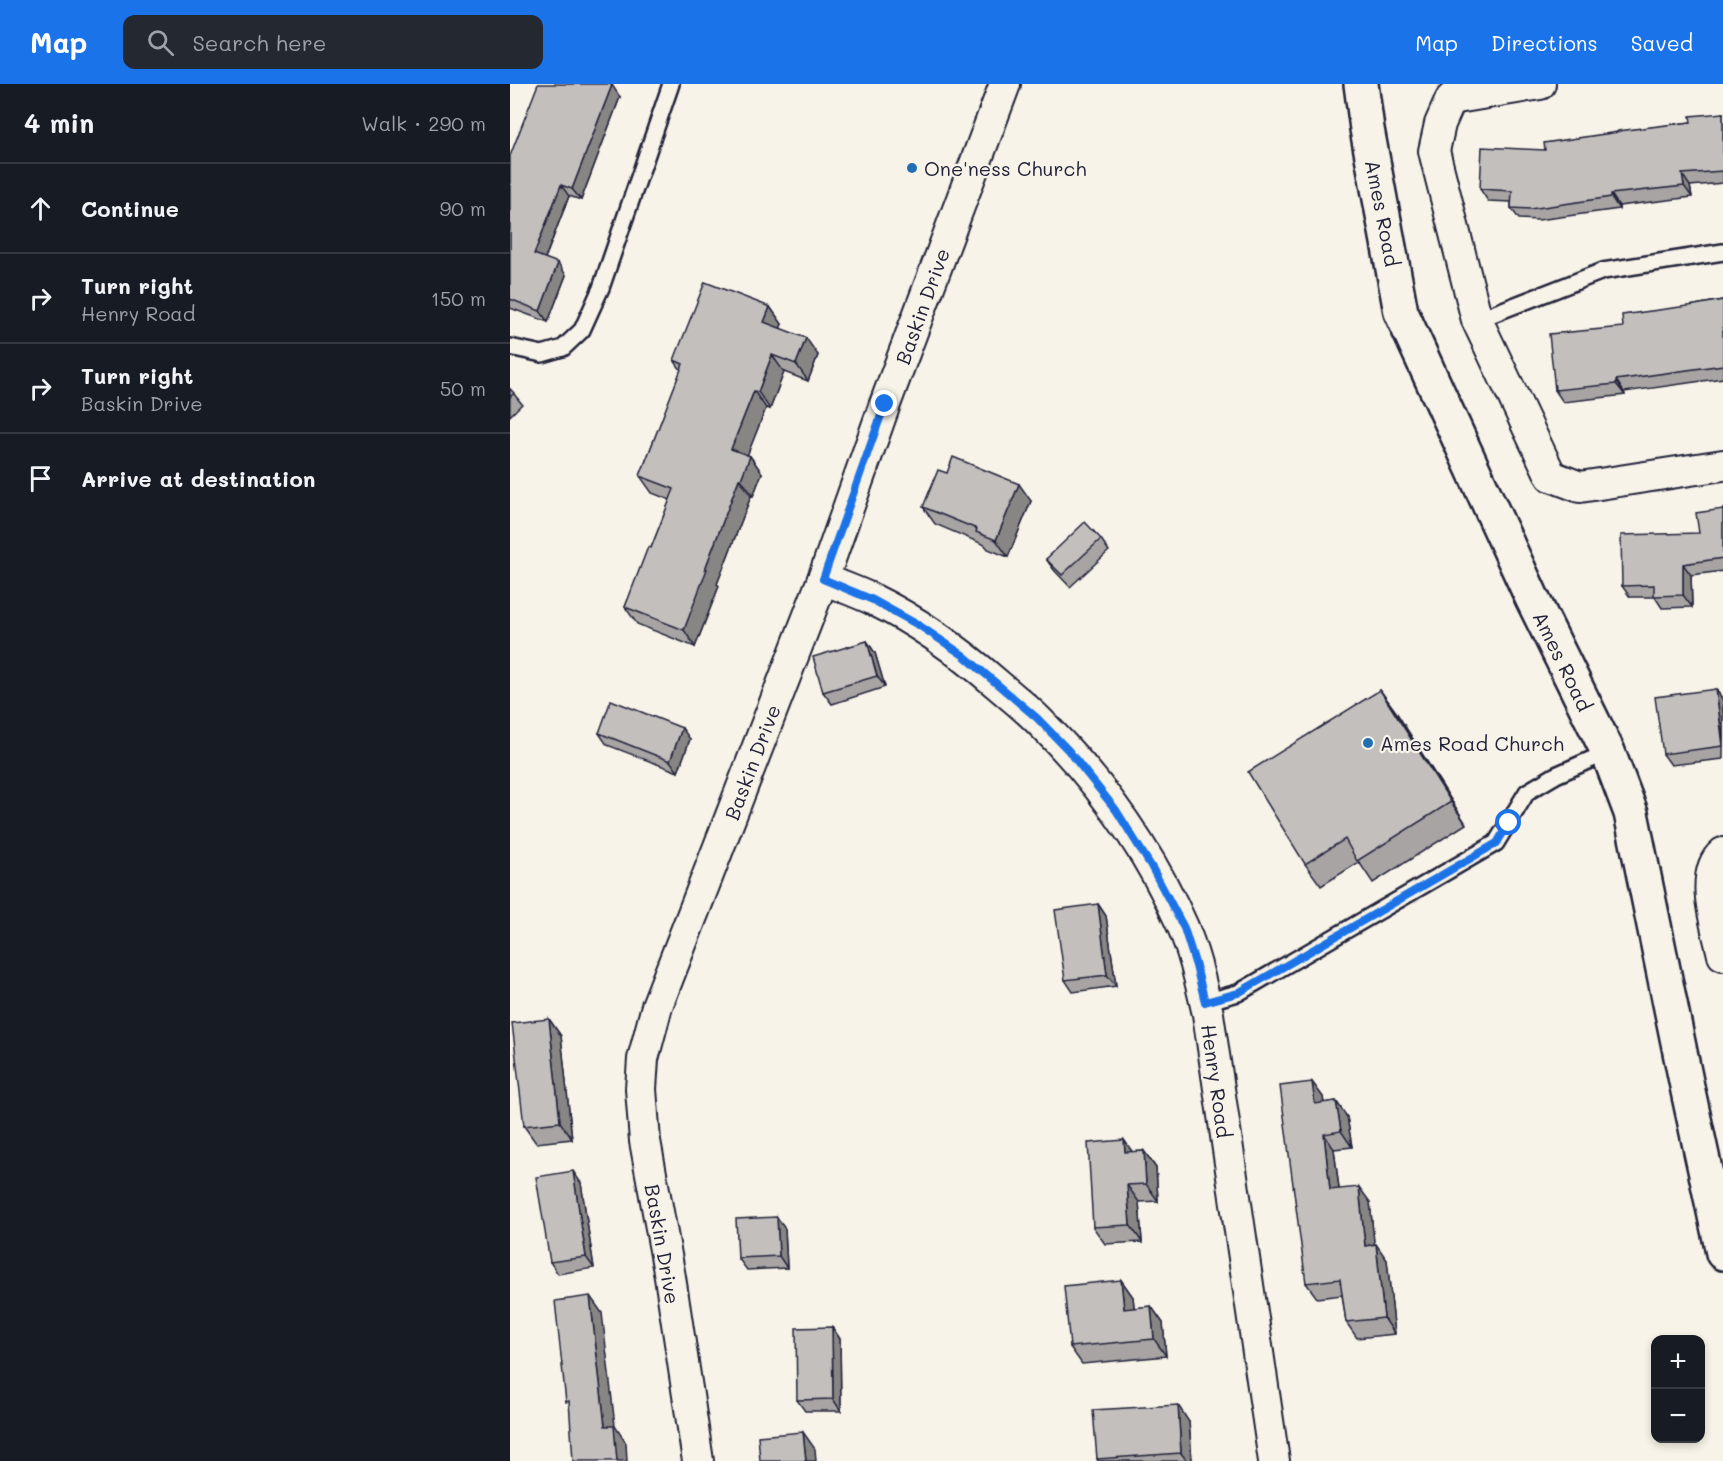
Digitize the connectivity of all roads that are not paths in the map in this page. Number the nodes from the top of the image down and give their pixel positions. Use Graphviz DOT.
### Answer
graph roads {
  1 [pos="671,84"];
  2 [pos="1005,84"];
  3 [pos="1361,84"];
  4 [pos="1522,85"];
  5 [pos="1723,252"];
  6 [pos="1477,320"];
  7 [pos="510,347"];
  8 [pos="1723,465"];
  9 [pos="823,579"];
  10 [pos="1608,752"];
  11 [pos="1723,853"];
  12 [pos="1723,955"];
  13 [pos="1205,1002"];
  14 [pos="1723,1253"];
  15 [pos="698,1461"];
  16 [pos="1274,1461"];
  1 -- 7 [label="lane"];
  2 -- 9 [label="street, Baskin Drive"];
  3 -- 10 [label="street, Ames Road"];
  4 -- 6 [label="street"];
  5 -- 6 [label="lane"];
  6 -- 8 [label="street"];
  9 -- 13 [label="street, Henry Road"];
  9 -- 15 [label="street, Baskin Drive"];
  10 -- 13 [label="lane"];
  10 -- 14 [label="street, Ames Road"];
  11 -- 12 [label="street"];
  13 -- 16 [label="street, Henry Road"];
}
